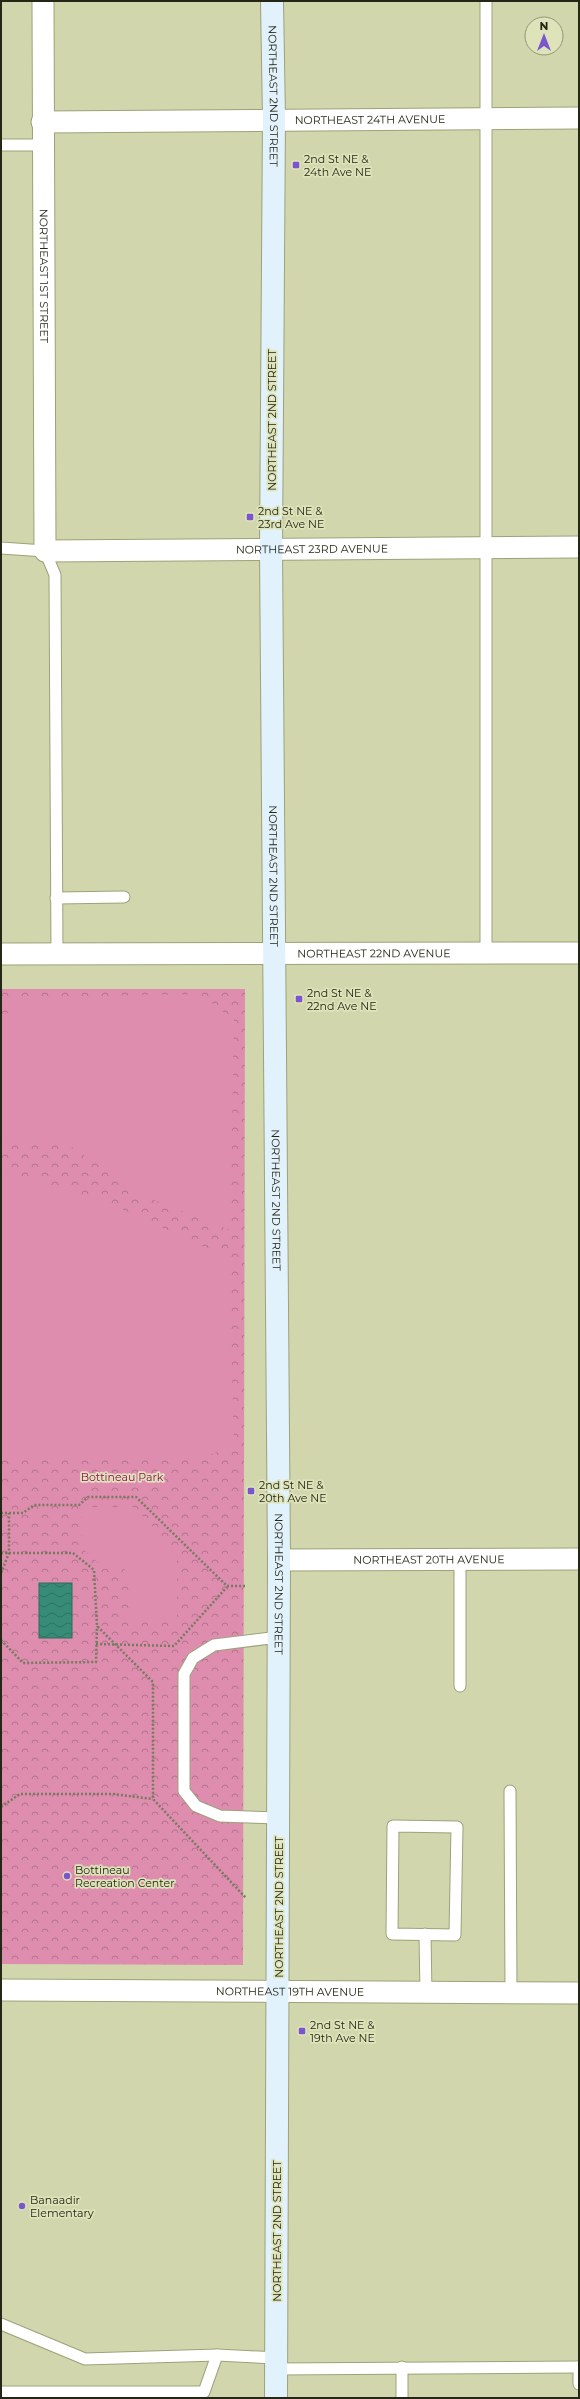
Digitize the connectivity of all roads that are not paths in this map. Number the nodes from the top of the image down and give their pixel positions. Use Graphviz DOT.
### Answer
graph roads {
  1 [pos="43,1"];
  2 [pos="272,1"];
  3 [pos="486,1"];
  4 [pos="487,118"];
  5 [pos="579,118"];
  6 [pos="274,119"];
  7 [pos="42,122"];
  8 [pos="1,145"];
  9 [pos="42,145"];
  10 [pos="579,547"];
  11 [pos="1,548"];
  12 [pos="487,548"];
  13 [pos="271,550"];
  14 [pos="46,551"];
  15 [pos="124,897"];
  16 [pos="56,898"];
  17 [pos="276,952"];
  18 [pos="579,953"];
  19 [pos="1,954"];
  20 [pos="57,954"];
  21 [pos="486,954"];
  22 [pos="579,1559"];
  23 [pos="279,1560"];
  24 [pos="460,1560"];
  25 [pos="279,1637"];
  26 [pos="460,1686"];
  27 [pos="510,1791"];
  28 [pos="279,1818"];
  29 [pos="425,1934"];
  30 [pos="1,1990"];
  31 [pos="278,1992"];
  32 [pos="511,1993"];
  33 [pos="579,1993"];
  34 [pos="426,1994"];
  35 [pos="1,2324"];
  36 [pos="217,2355"];
  37 [pos="276,2363"];
  38 [pos="402,2368"];
  39 [pos="579,2368"];
  40 [pos="579,2384"];
  41 [pos="1,2392"];
  42 [pos="276,2398"];
  43 [pos="402,2398"];
  1 -- 7 [label="street, NORTHEAST 1ST STREET"];
  2 -- 6 [label="street, NORTHEAST 2ND STREET"];
  3 -- 4 [label="lane"];
  4 -- 5 [label="street, NORTHEAST 24TH AVENUE"];
  4 -- 6 [label="street, NORTHEAST 24TH AVENUE"];
  4 -- 12 [label="lane"];
  6 -- 7 [label="street, NORTHEAST 24TH AVENUE"];
  6 -- 13 [label="street, NORTHEAST 2ND STREET"];
  7 -- 9 [label="street, NORTHEAST 1ST STREET"];
  8 -- 9 [label="lane"];
  9 -- 14 [label="street, NORTHEAST 1ST STREET"];
  10 -- 12 [label="street, NORTHEAST 23RD AVENUE"];
  11 -- 14 [label="lane"];
  12 -- 13 [label="street, NORTHEAST 23RD AVENUE"];
  12 -- 21 [label="lane"];
  13 -- 14 [label="street, NORTHEAST 23RD AVENUE"];
  13 -- 17 [label="street, NORTHEAST 2ND STREET"];
  14 -- 16 [label="lane"];
  15 -- 16 [label="lane"];
  16 -- 20 [label="lane"];
  17 -- 20 [label="street, NORTHEAST 22ND AVENUE"];
  17 -- 21 [label="street, NORTHEAST 22ND AVENUE"];
  17 -- 23 [label="street, NORTHEAST 2ND STREET"];
  18 -- 21 [label="street, NORTHEAST 22ND AVENUE"];
  19 -- 20 [label="street, NORTHEAST 22ND AVENUE"];
  22 -- 24 [label="street, NORTHEAST 20TH AVENUE"];
  23 -- 24 [label="street, NORTHEAST 20TH AVENUE"];
  23 -- 25 [label="street, NORTHEAST 2ND STREET"];
  24 -- 26 [label="lane"];
  25 -- 28 [label="street, NORTHEAST 2ND STREET"];
  25 -- 28 [label="lane"];
  27 -- 32 [label="lane"];
  28 -- 31 [label="street, NORTHEAST 2ND STREET"];
  29 -- 29 [label="lane"];
  29 -- 34 [label="lane"];
  30 -- 31 [label="street, NORTHEAST 19TH AVENUE"];
  31 -- 34 [label="street, NORTHEAST 19TH AVENUE"];
  31 -- 37 [label="street, NORTHEAST 2ND STREET"];
  32 -- 33 [label="street, NORTHEAST 19TH AVENUE"];
  32 -- 34 [label="street, NORTHEAST 19TH AVENUE"];
  35 -- 36 [label="lane"];
  36 -- 37 [label="lane"];
  36 -- 41 [label="lane"];
  37 -- 38 [label="lane"];
  37 -- 42 [label="street, NORTHEAST 2ND STREET"];
  38 -- 39 [label="lane"];
  38 -- 43 [label="lane"];
  39 -- 40 [label="lane"];
}
